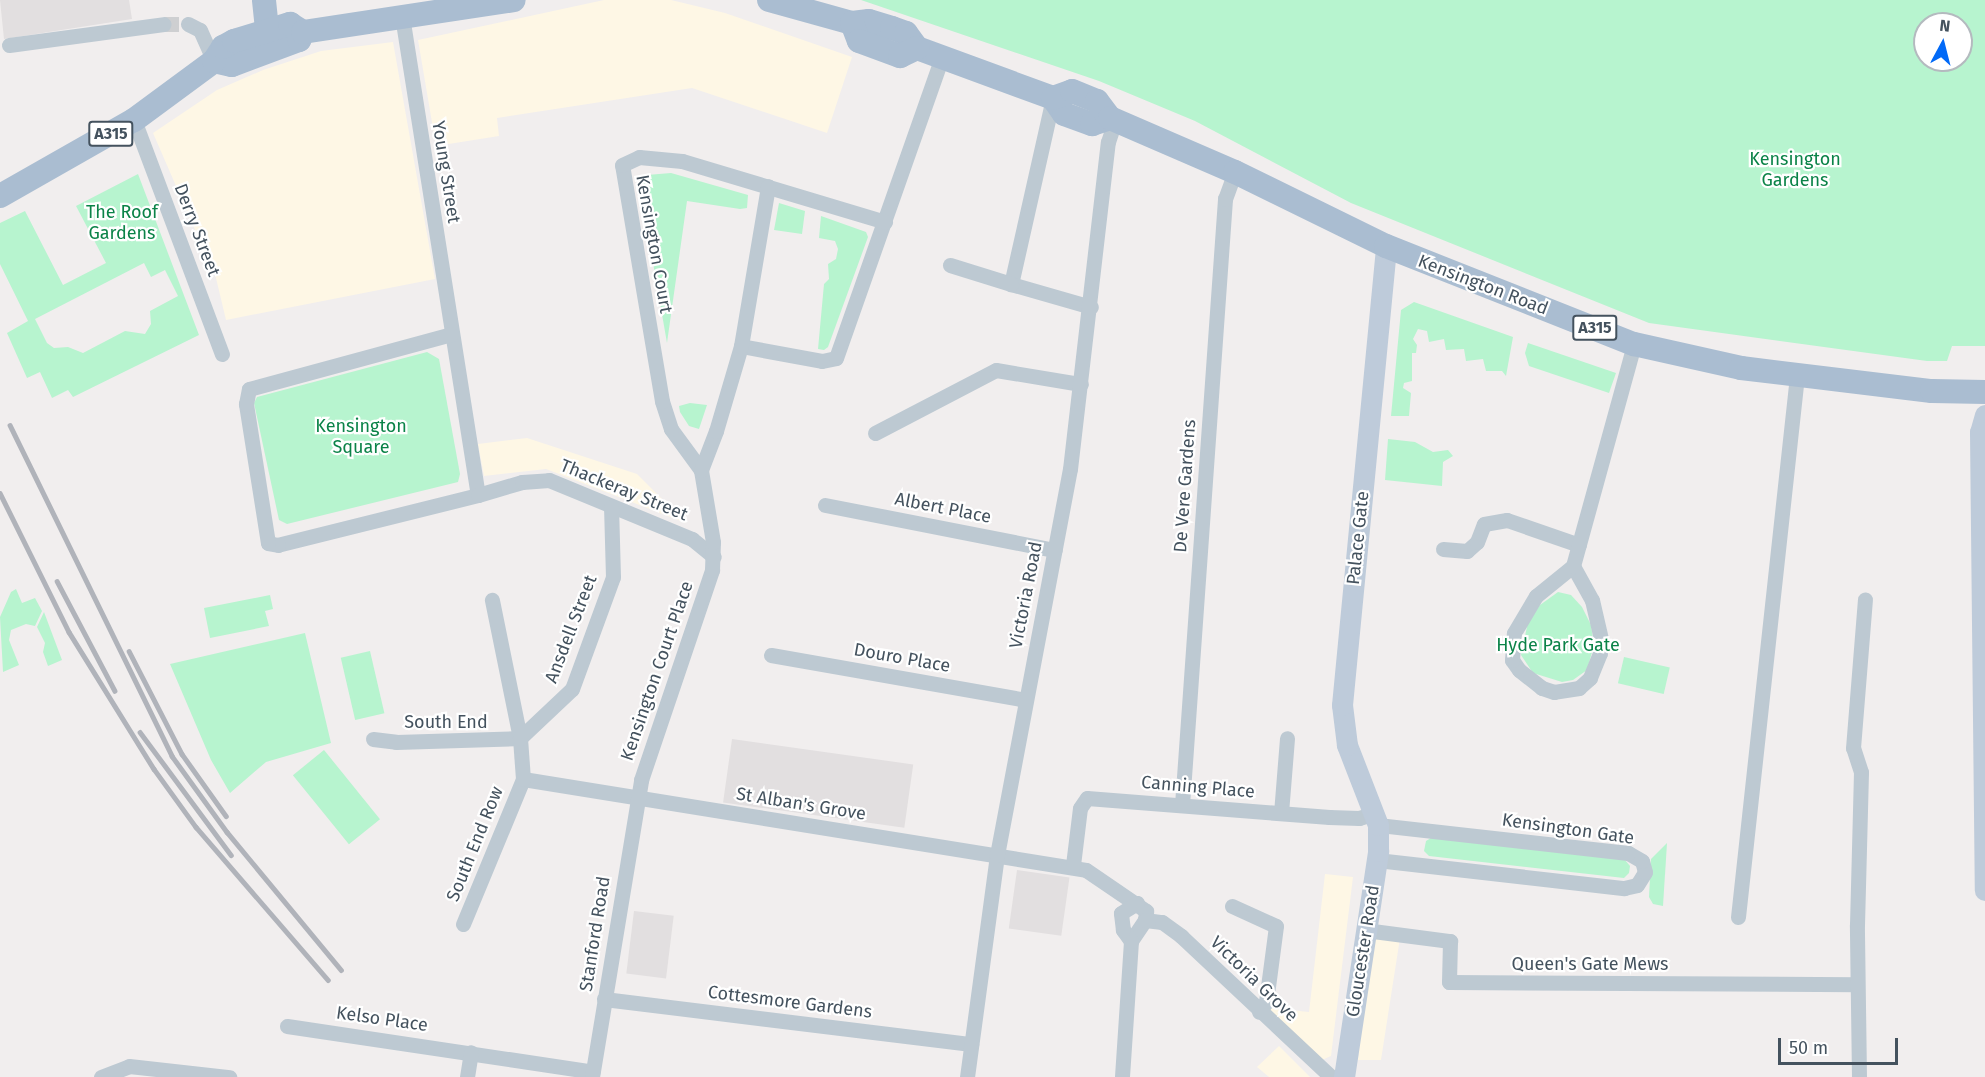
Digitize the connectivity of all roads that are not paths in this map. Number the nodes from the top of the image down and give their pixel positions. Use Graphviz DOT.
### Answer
graph roads {
  1 [pos="264,0"];
  2 [pos="514,0"];
  3 [pos="769,0"];
  4 [pos="402,16"];
  5 [pos="164,24"];
  6 [pos="188,24"];
  7 [pos="267,29"];
  8 [pos="298,37"];
  9 [pos="9,45"];
  10 [pos="258,55"];
  11 [pos="942,57"];
  12 [pos="214,61"];
  13 [pos="1053,98"];
  14 [pos="1112,119"];
  15 [pos="134,120"];
  16 [pos="1235,171"];
  17 [pos="768,186"];
  18 [pos="0,196"];
  19 [pos="885,222"];
  20 [pos="1386,246"];
  21 [pos="950,265"];
  22 [pos="1011,284"];
  23 [pos="1091,307"];
  24 [pos="451,334"];
  25 [pos="1634,344"];
  26 [pos="741,346"];
  27 [pos="222,354"];
  28 [pos="1797,376"];
  29 [pos="1081,384"];
  30 [pos="1985,392"];
  31 [pos="1985,416"];
  32 [pos="875,433"];
  33 [pos="701,470"];
  34 [pos="478,495"];
  35 [pos="825,505"];
  36 [pos="611,507"];
  37 [pos="1579,545"];
  38 [pos="1443,549"];
  39 [pos="1055,550"];
  40 [pos="714,557"];
  41 [pos="1573,566"];
  42 [pos="1865,599"];
  43 [pos="492,600"];
  44 [pos="771,655"];
  45 [pos="1025,700"];
  46 [pos="520,738"];
  47 [pos="1287,738"];
  48 [pos="373,739"];
  49 [pos="1984,771"];
  50 [pos="523,779"];
  51 [pos="638,798"];
  52 [pos="1182,806"];
  53 [pos="1281,813"];
  54 [pos="1376,819"];
  55 [pos="997,855"];
  56 [pos="1377,860"];
  57 [pos="1073,865"];
  58 [pos="1985,885"];
  59 [pos="1985,890"];
  60 [pos="1137,903"];
  61 [pos="1233,906"];
  62 [pos="1738,916"];
  63 [pos="1145,920"];
  64 [pos="463,924"];
  65 [pos="1365,930"];
  66 [pos="1131,941"];
  67 [pos="1857,984"];
  68 [pos="604,999"];
  69 [pos="1259,1012"];
  70 [pos="287,1026"];
  71 [pos="971,1044"];
  72 [pos="471,1052"];
  73 [pos="592,1075"];
  74 [pos="101,1077"];
  75 [pos="229,1077"];
  76 [pos="467,1077"];
  77 [pos="967,1077"];
  78 [pos="1122,1077"];
  79 [pos="1331,1077"];
  80 [pos="1344,1077"];
  81 [pos="1860,1077"];
  1 -- 7 [label="main road"];
  2 -- 4 [label="main road"];
  3 -- 11 [label="main road, Kensington Road / A315"];
  4 -- 8 [label="main road"];
  4 -- 24 [label="street, Young Street"];
  5 -- 9 [label="street"];
  6 -- 12 [label="street"];
  7 -- 8 [label="main road"];
  7 -- 10 [label="main road"];
  7 -- 12 [label="main road, A315"];
  8 -- 10 [label="main road"];
  10 -- 12 [label="main road"];
  11 -- 13 [label="main road, Kensington Road / A315"];
  11 -- 19 [label="street"];
  12 -- 15 [label="main road, A315"];
  13 -- 14 [label="main road, Kensington Road / A315"];
  13 -- 22 [label="street"];
  14 -- 16 [label="main road, Kensington Road / A315"];
  14 -- 23 [label="street, Victoria Road"];
  15 -- 18 [label="main road, A315"];
  15 -- 27 [label="street, Derry Street"];
  16 -- 20 [label="main road, Kensington Road / A315"];
  16 -- 52 [label="street, De Vere Gardens"];
  17 -- 19 [label="street, Kensington Court"];
  17 -- 26 [label="street, Kensington Court"];
  17 -- 33 [label="street, Kensington Court"];
  19 -- 26 [label="street"];
  20 -- 25 [label="main road, Kensington Road / A315"];
  20 -- 54 [label="main road, Palace Gate"];
  21 -- 22 [label="street"];
  22 -- 23 [label="street"];
  23 -- 29 [label="street, Victoria Road"];
  24 -- 34 [label="street"];
  24 -- 34 [label="street"];
  25 -- 28 [label="main road, Kensington Road / A315"];
  25 -- 37 [label="street"];
  26 -- 33 [label="street, Kensington Court"];
  28 -- 30 [label="main road, Kensington Road / A315"];
  28 -- 62 [label="street"];
  29 -- 32 [label="street"];
  29 -- 39 [label="street, Victoria Road"];
  31 -- 49 [label="main road"];
  33 -- 40 [label="street, Kensington Court"];
  34 -- 36 [label="street, Thackeray Street"];
  35 -- 39 [label="street, Albert Place"];
  36 -- 40 [label="street, Thackeray Street"];
  36 -- 46 [label="street, Ansdell Street"];
  37 -- 38 [label="street"];
  37 -- 41 [label="street"];
  39 -- 45 [label="street, Victoria Road"];
  40 -- 51 [label="street, Kensington Court Place"];
  41 -- 41 [label="street"];
  42 -- 67 [label="street"];
  43 -- 46 [label="street"];
  44 -- 45 [label="street, Douro Place"];
  45 -- 55 [label="street, Victoria Road"];
  46 -- 48 [label="street, South End"];
  46 -- 50 [label="street"];
  47 -- 53 [label="street"];
  49 -- 58 [label="main road"];
  50 -- 51 [label="street, St Alban's Grove"];
  50 -- 64 [label="street, South End Row"];
  51 -- 55 [label="street, St Alban's Grove"];
  51 -- 68 [label="street, Stanford Road"];
  52 -- 53 [label="street, Canning Place"];
  52 -- 57 [label="street, Canning Place"];
  53 -- 54 [label="street, Canning Place"];
  54 -- 56 [label="main road, Gloucester Road"];
  54 -- 56 [label="street, Kensington Gate"];
  55 -- 57 [label="street, St Alban's Grove"];
  55 -- 71 [label="street, Victoria Road"];
  56 -- 65 [label="main road, Gloucester Road"];
  57 -- 60 [label="street"];
  58 -- 59 [label="main road"];
  60 -- 63 [label="street"];
  60 -- 66 [label="street"];
  61 -- 69 [label="street"];
  63 -- 66 [label="street"];
  63 -- 69 [label="street, Victoria Grove"];
  65 -- 67 [label="street, Queen's Gate Mews"];
  65 -- 80 [label="main road, Gloucester Road"];
  66 -- 78 [label="street"];
  67 -- 81 [label="street"];
  68 -- 71 [label="street, Cottesmore Gardens"];
  68 -- 73 [label="street, Stanford Road"];
  69 -- 79 [label="street, Victoria Grove"];
  70 -- 72 [label="street, Kelso Place"];
  71 -- 77 [label="street, Victoria Road"];
  72 -- 73 [label="street, Kelso Place"];
  72 -- 76 [label="street"];
  74 -- 75 [label="street"];
}
